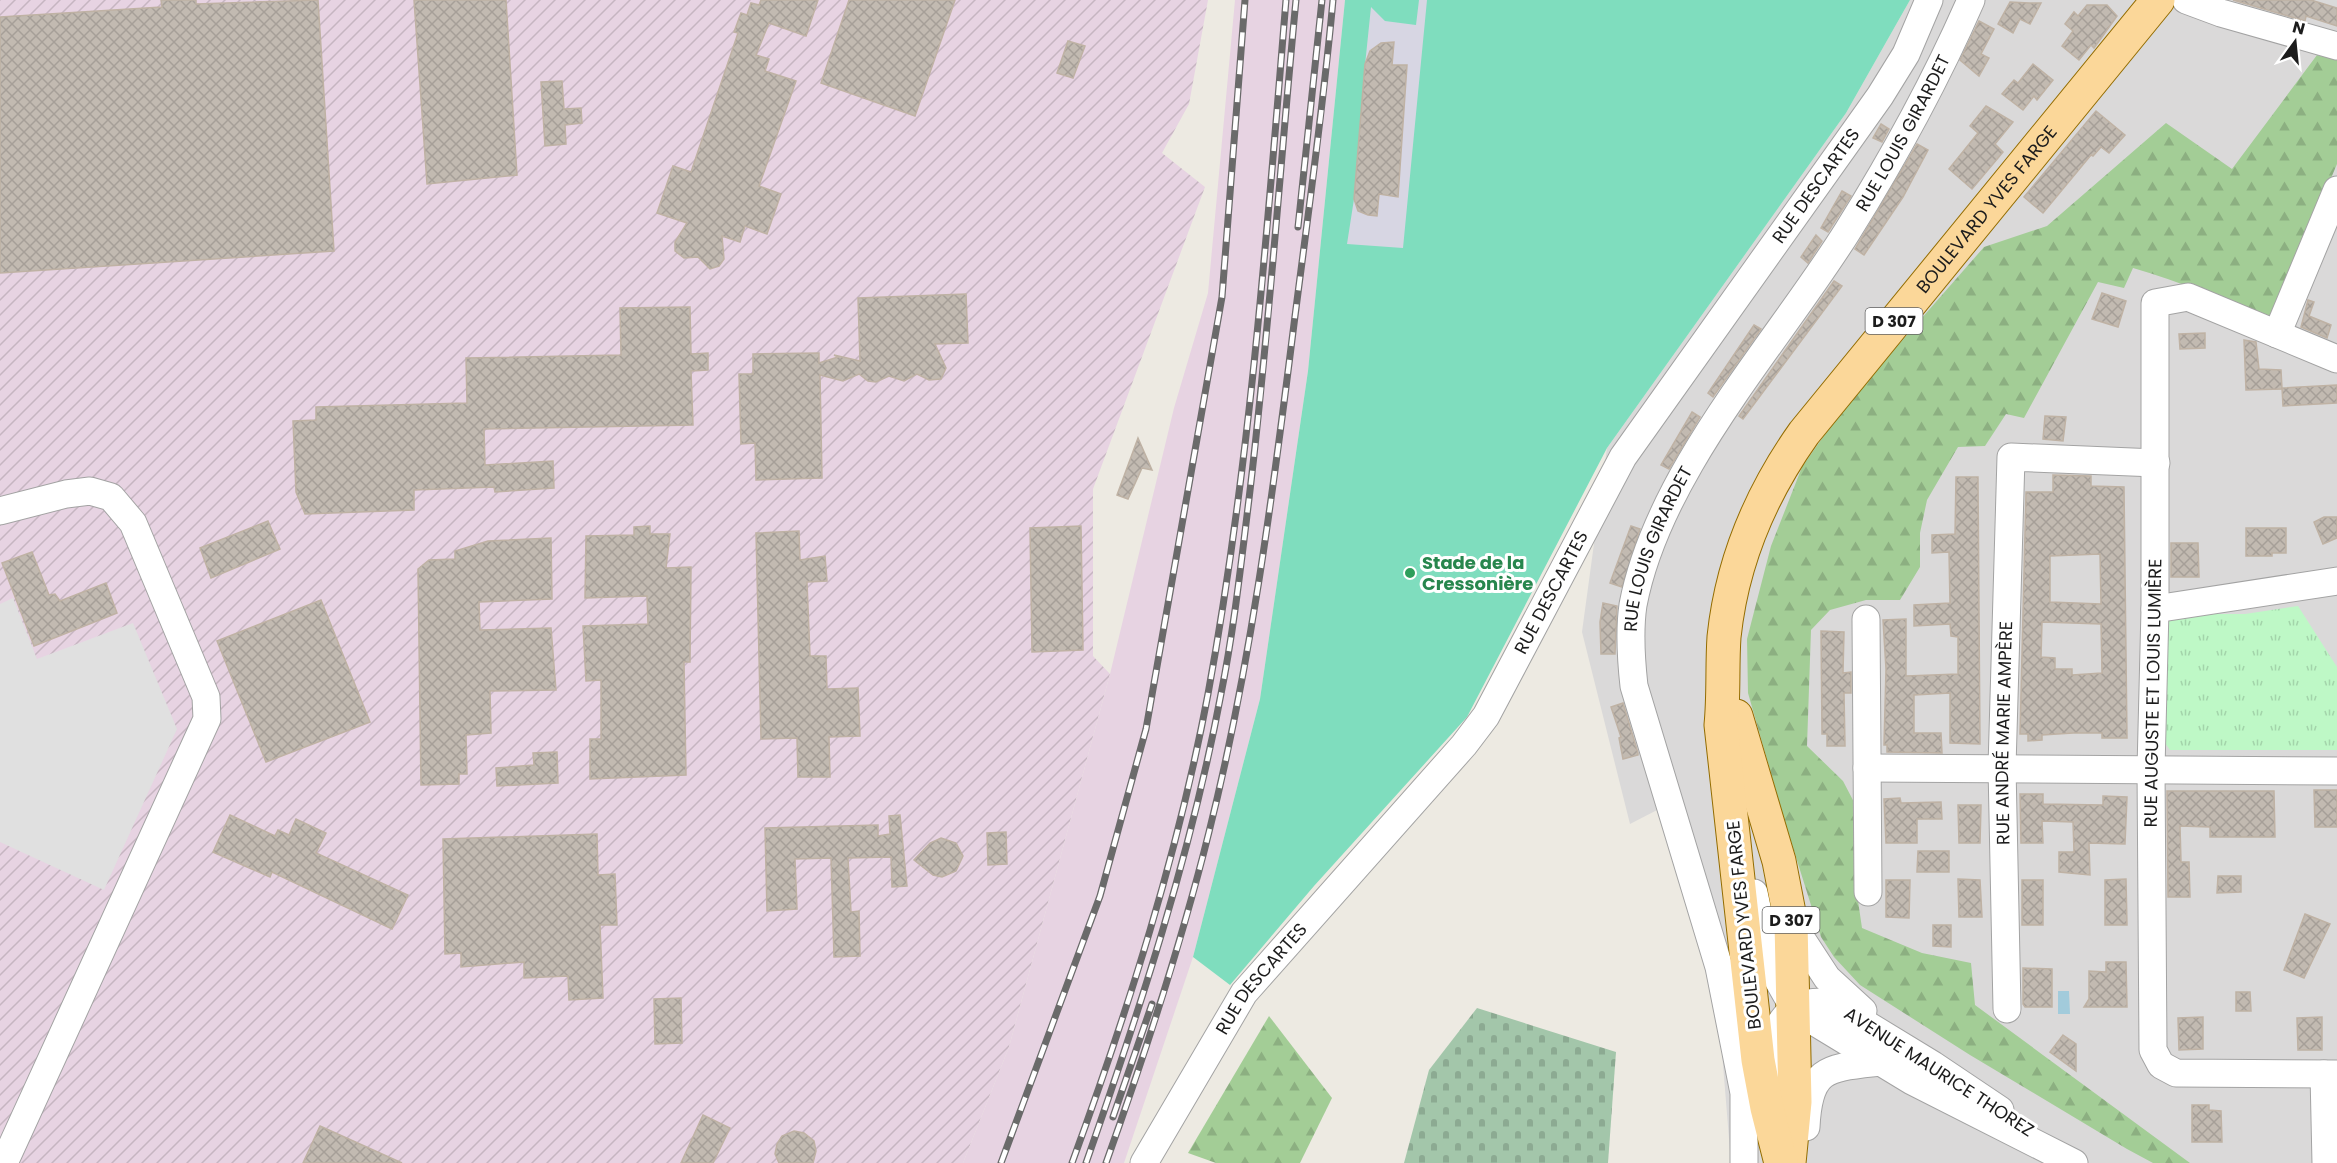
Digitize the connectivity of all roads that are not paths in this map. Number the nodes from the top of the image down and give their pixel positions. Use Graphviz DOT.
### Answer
graph roads {
  1 [pos="1929,0"];
  2 [pos="1971,0"];
  3 [pos="2158,0"];
  4 [pos="2186,0"];
  5 [pos="2337,46"];
  6 [pos="2337,190"];
  7 [pos="2277,334"];
  8 [pos="2337,358"];
  9 [pos="2156,463"];
  10 [pos="41,501"];
  11 [pos="0,510"];
  12 [pos="0,524"];
  13 [pos="2337,582"];
  14 [pos="2155,609"];
  15 [pos="1866,619"];
  16 [pos="1725,686"];
  17 [pos="2002,767"];
  18 [pos="1867,768"];
  19 [pos="2151,769"];
  20 [pos="2337,771"];
  21 [pos="1730,790"];
  22 [pos="1868,892"];
  23 [pos="1791,923"];
  24 [pos="2007,1009"];
  25 [pos="1795,1010"];
  26 [pos="1881,1062"];
  27 [pos="1933,1065"];
  28 [pos="2330,1074"];
  29 [pos="1772,1127"];
  30 [pos="4,1163"];
  31 [pos="1144,1163"];
  32 [pos="1744,1163"];
  33 [pos="1781,1163"];
  34 [pos="1789,1163"];
  35 [pos="1796,1163"];
  36 [pos="2074,1163"];
  37 [pos="2078,1163"];
  38 [pos="2326,1163"];
  1 -- 31 [label="street, RUE DESCARTES"];
  2 -- 32 [label="street, RUE LOUIS GIRARDET"];
  3 -- 16 [label="main road, BOULEVARD YVES FARGE / D 307"];
  4 -- 5 [label="street"];
  6 -- 7 [label="street"];
  7 -- 8 [label="street"];
  7 -- 9 [label="street, RUE AUGUSTE ET LOUIS LUMIÈRE"];
  9 -- 14 [label="street, RUE AUGUSTE ET LOUIS LUMIÈRE"];
  9 -- 17 [label="street, RUE ANDRÉ MARIE AMPÈRE"];
  10 -- 11 [label="street"];
  10 -- 12 [label="street"];
  10 -- 30 [label="street"];
  13 -- 14 [label="street"];
  14 -- 19 [label="street, RUE AUGUSTE ET LOUIS LUMIÈRE"];
  15 -- 18 [label="street"];
  16 -- 21 [label="main road, BOULEVARD YVES FARGE / D 307"];
  16 -- 23 [label="main road, BOULEVARD YVES FARGE / D 307"];
  17 -- 18 [label="street"];
  17 -- 19 [label="street"];
  17 -- 24 [label="street, RUE ANDRÉ MARIE AMPÈRE"];
  18 -- 22 [label="street"];
  19 -- 20 [label="street"];
  19 -- 28 [label="street, RUE AUGUSTE ET LOUIS LUMIÈRE"];
  21 -- 25 [label="street, AVENUE MAURICE THOREZ"];
  21 -- 29 [label="main road, BOULEVARD YVES FARGE / D 307"];
  23 -- 25 [label="main road, BOULEVARD YVES FARGE / D 307"];
  23 -- 27 [label="street"];
  25 -- 26 [label="street, AVENUE MAURICE THOREZ"];
  25 -- 27 [label="street, AVENUE MAURICE THOREZ"];
  25 -- 29 [label="street"];
  25 -- 34 [label="main road, BOULEVARD YVES FARGE / D 307"];
  26 -- 35 [label="street"];
  26 -- 36 [label="street, AVENUE MAURICE THOREZ"];
  27 -- 37 [label="street, AVENUE MAURICE THOREZ"];
  28 -- 38 [label="street"];
  29 -- 33 [label="main road, BOULEVARD YVES FARGE / D 307"];
}
